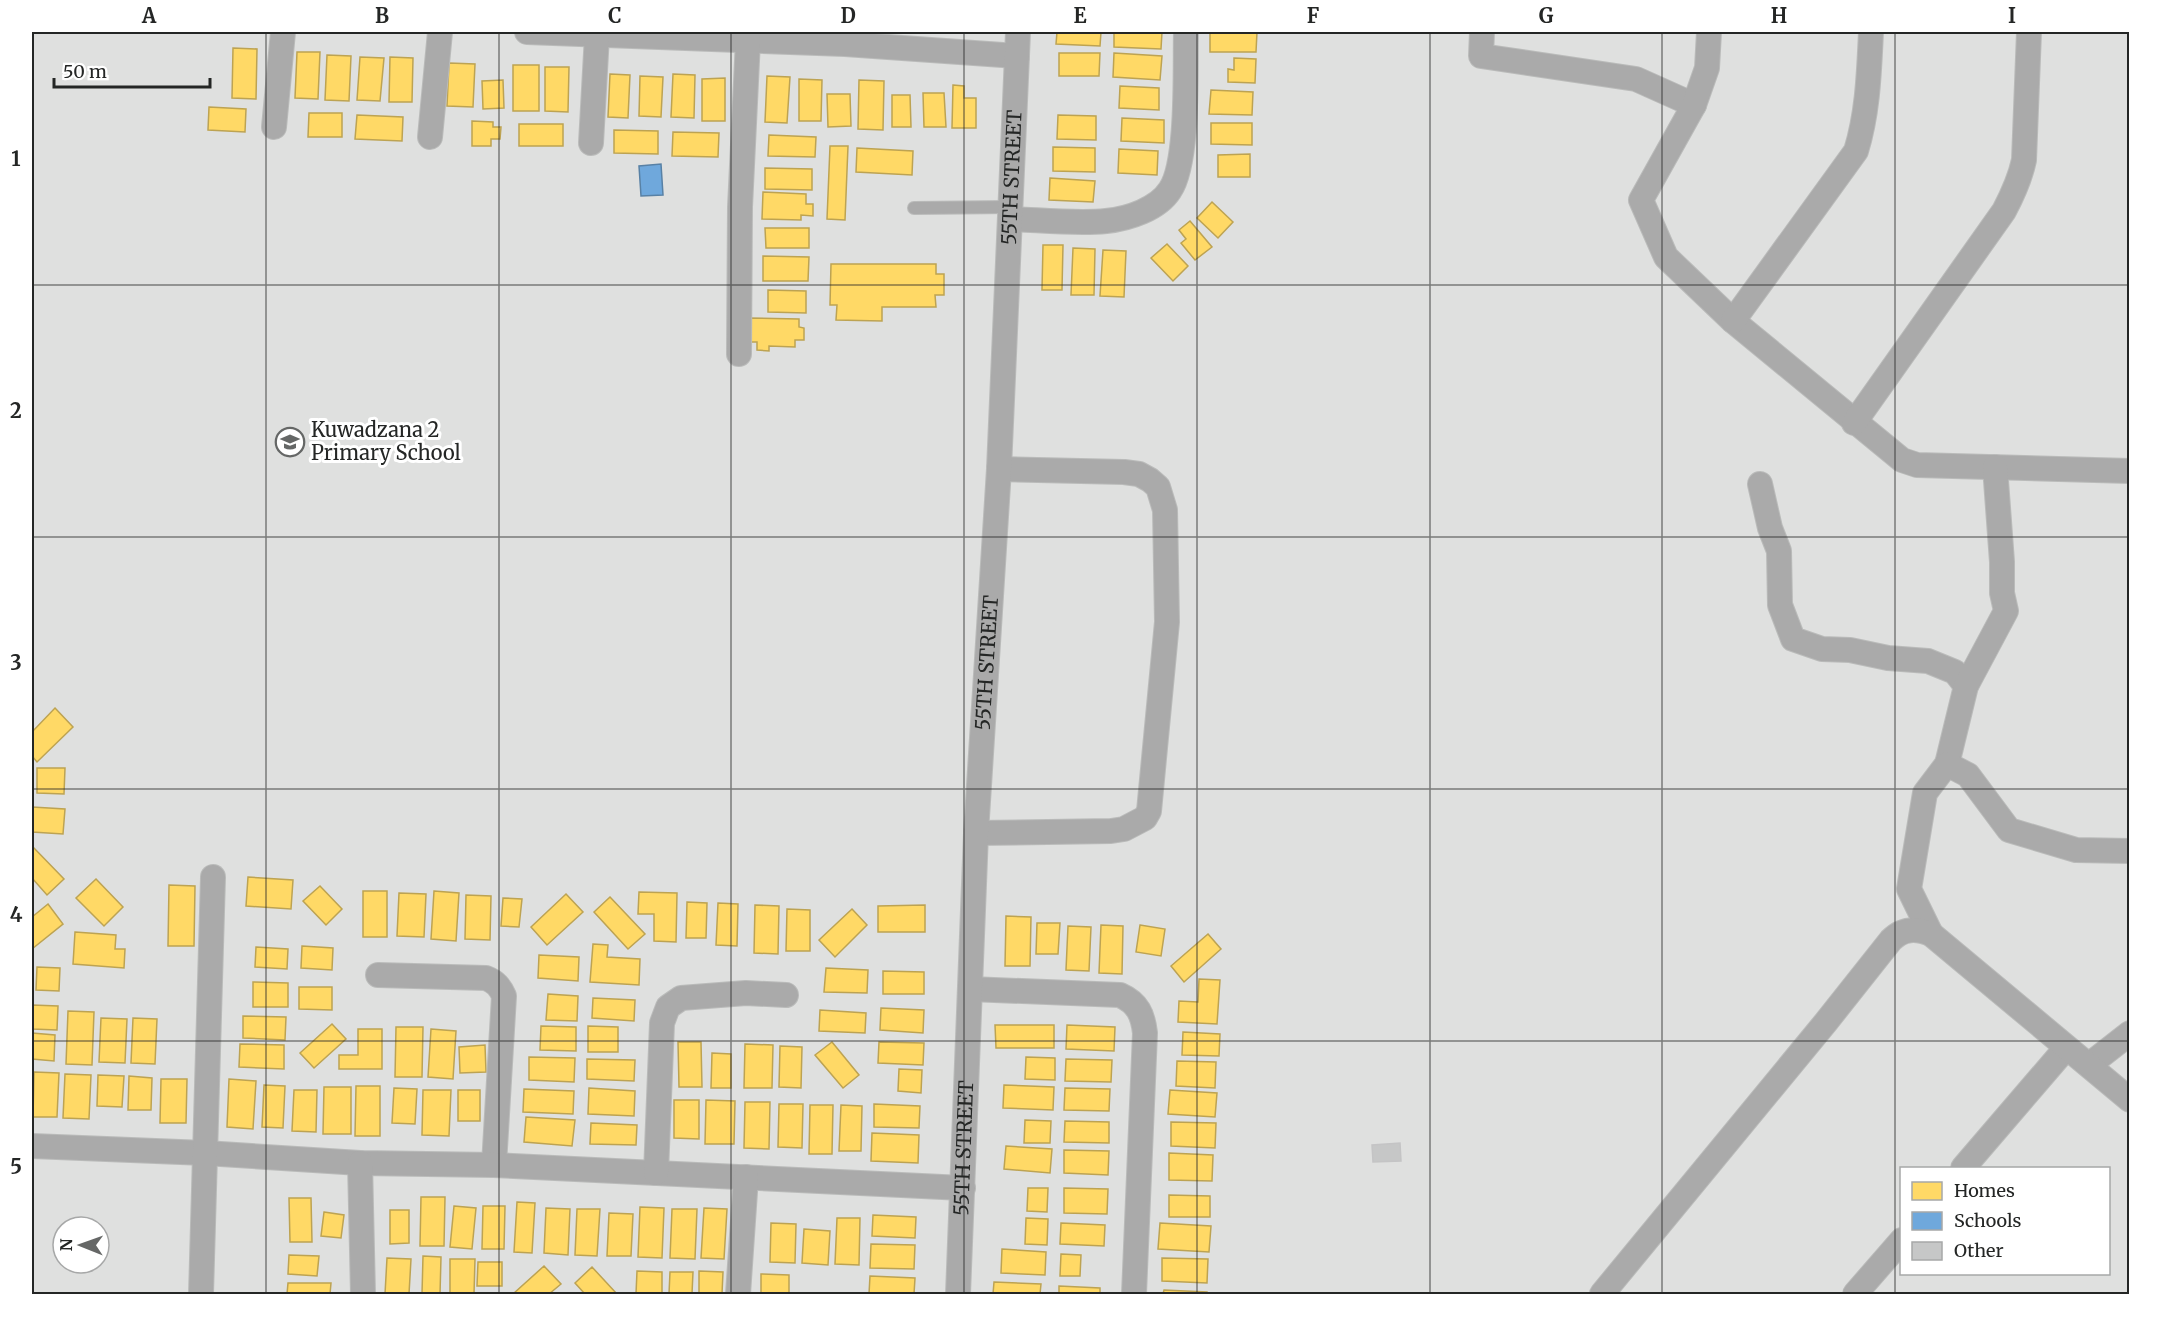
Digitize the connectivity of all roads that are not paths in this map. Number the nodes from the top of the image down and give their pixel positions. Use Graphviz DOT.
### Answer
graph roads {
  1 [pos="283,32"];
  2 [pos="440,32"];
  3 [pos="527,32"];
  4 [pos="1018,32"];
  5 [pos="1186,32"];
  6 [pos="1482,32"];
  7 [pos="1708,32"];
  8 [pos="1871,32"];
  9 [pos="2029,32"];
  10 [pos="597,35"];
  11 [pos="846,38"];
  12 [pos="748,40"];
  13 [pos="1017,56"];
  14 [pos="1694,105"];
  15 [pos="274,127"];
  16 [pos="430,137"];
  17 [pos="591,144"];
  18 [pos="914,208"];
  19 [pos="1010,213"];
  20 [pos="1733,321"];
  21 [pos="740,354"];
  22 [pos="1854,423"];
  23 [pos="1995,467"];
  24 [pos="999,469"];
  25 [pos="2130,471"];
  26 [pos="1760,484"];
  27 [pos="1966,686"];
  28 [pos="1947,764"];
  29 [pos="976,833"];
  30 [pos="2130,851"];
  31 [pos="213,877"];
  32 [pos="1931,934"];
  33 [pos="378,975"];
  34 [pos="970,989"];
  35 [pos="786,995"];
  36 [pos="2130,1033"];
  37 [pos="2066,1048"];
  38 [pos="2089,1065"];
  39 [pos="2130,1100"];
  40 [pos="32,1146"];
  41 [pos="205,1153"];
  42 [pos="360,1163"];
  43 [pos="494,1165"];
  44 [pos="1964,1167"];
  45 [pos="656,1173"];
  46 [pos="746,1177"];
  47 [pos="963,1188"];
  48 [pos="1900,1242"];
  49 [pos="201,1294"];
  50 [pos="363,1294"];
  51 [pos="738,1294"];
  52 [pos="958,1294"];
  53 [pos="1134,1294"];
  54 [pos="1602,1294"];
  55 [pos="1855,1294"];
  1 -- 15 [label="street"];
  2 -- 16 [label="street"];
  3 -- 10 [label="street"];
  4 -- 13 [label="street, 55TH STREET"];
  5 -- 19 [label="street"];
  6 -- 14 [label="street"];
  7 -- 14 [label="street"];
  8 -- 20 [label="street"];
  9 -- 22 [label="street"];
  10 -- 12 [label="street"];
  10 -- 17 [label="street"];
  11 -- 12 [label="street"];
  11 -- 13 [label="street"];
  12 -- 21 [label="street"];
  13 -- 19 [label="street, 55TH STREET"];
  14 -- 20 [label="street"];
  18 -- 19 [label="lane"];
  19 -- 24 [label="street, 55TH STREET"];
  20 -- 22 [label="street"];
  22 -- 23 [label="street"];
  23 -- 25 [label="street"];
  23 -- 27 [label="street"];
  24 -- 29 [label="street, 55TH STREET"];
  24 -- 29 [label="street"];
  26 -- 27 [label="street"];
  27 -- 28 [label="street"];
  28 -- 30 [label="street"];
  28 -- 32 [label="street"];
  29 -- 34 [label="street, 55TH STREET"];
  31 -- 41 [label="street"];
  32 -- 37 [label="street"];
  32 -- 54 [label="street"];
  33 -- 43 [label="street"];
  34 -- 47 [label="street, 55TH STREET"];
  34 -- 53 [label="street"];
  35 -- 45 [label="street"];
  36 -- 38 [label="street"];
  37 -- 38 [label="street"];
  37 -- 44 [label="street"];
  38 -- 39 [label="street"];
  40 -- 41 [label="street"];
  41 -- 42 [label="street"];
  41 -- 49 [label="street"];
  42 -- 43 [label="street"];
  42 -- 50 [label="street"];
  43 -- 45 [label="street"];
  45 -- 46 [label="street"];
  46 -- 47 [label="street"];
  46 -- 51 [label="street"];
  47 -- 52 [label="street, 55TH STREET"];
  48 -- 55 [label="street"];
}
